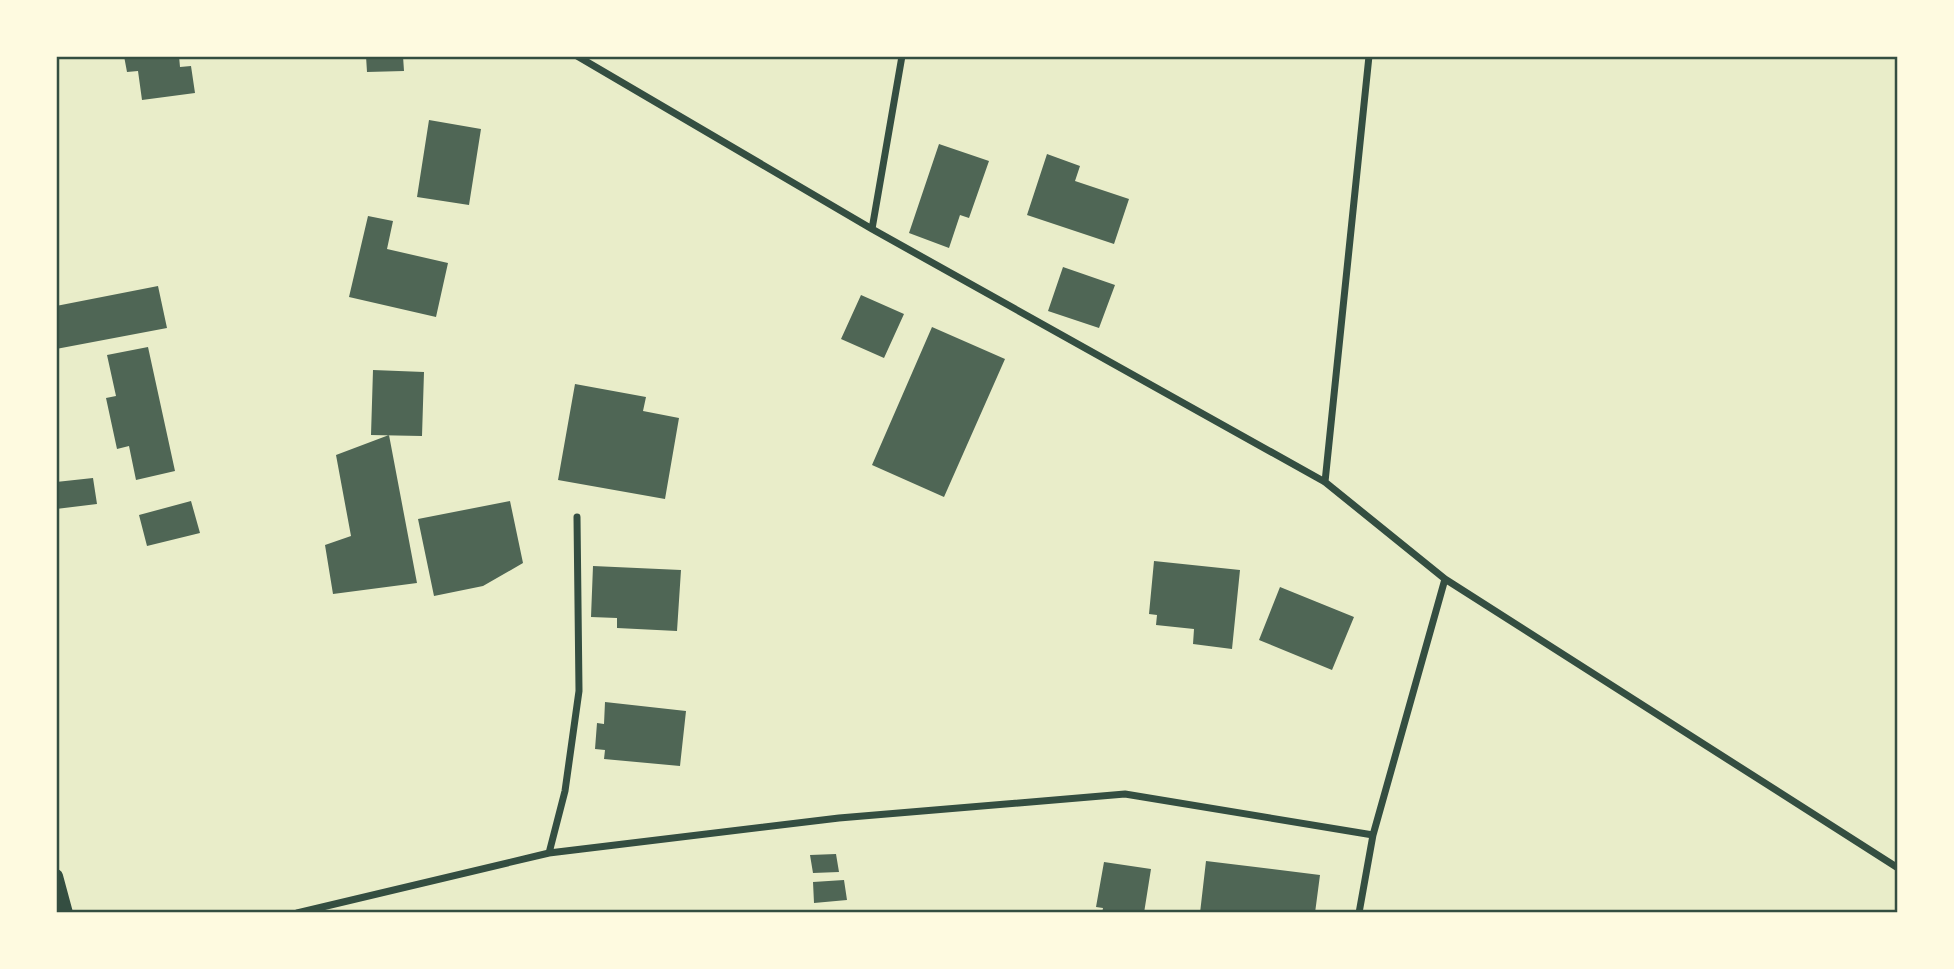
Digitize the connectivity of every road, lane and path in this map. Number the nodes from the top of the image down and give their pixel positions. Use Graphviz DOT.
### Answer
graph roads {
  1 [pos="577,56"];
  2 [pos="902,56"];
  3 [pos="1369,56"];
  4 [pos="872,229"];
  5 [pos="1325,482"];
  6 [pos="577,517"];
  7 [pos="1445,579"];
  8 [pos="1373,835"];
  9 [pos="549,853"];
  10 [pos="1898,868"];
  11 [pos="56,876"];
  12 [pos="65,913"];
  13 [pos="297,913"];
  14 [pos="1359,913"];
  1 -- 4 [label="street"];
  2 -- 4 [label="street"];
  3 -- 5 [label="street"];
  4 -- 5 [label="street"];
  5 -- 7 [label="street"];
  6 -- 9 [label="street"];
  7 -- 8 [label="street"];
  7 -- 10 [label="street"];
  8 -- 9 [label="street"];
  8 -- 14 [label="street"];
  9 -- 13 [label="street"];
  11 -- 12 [label="main road"];
}
